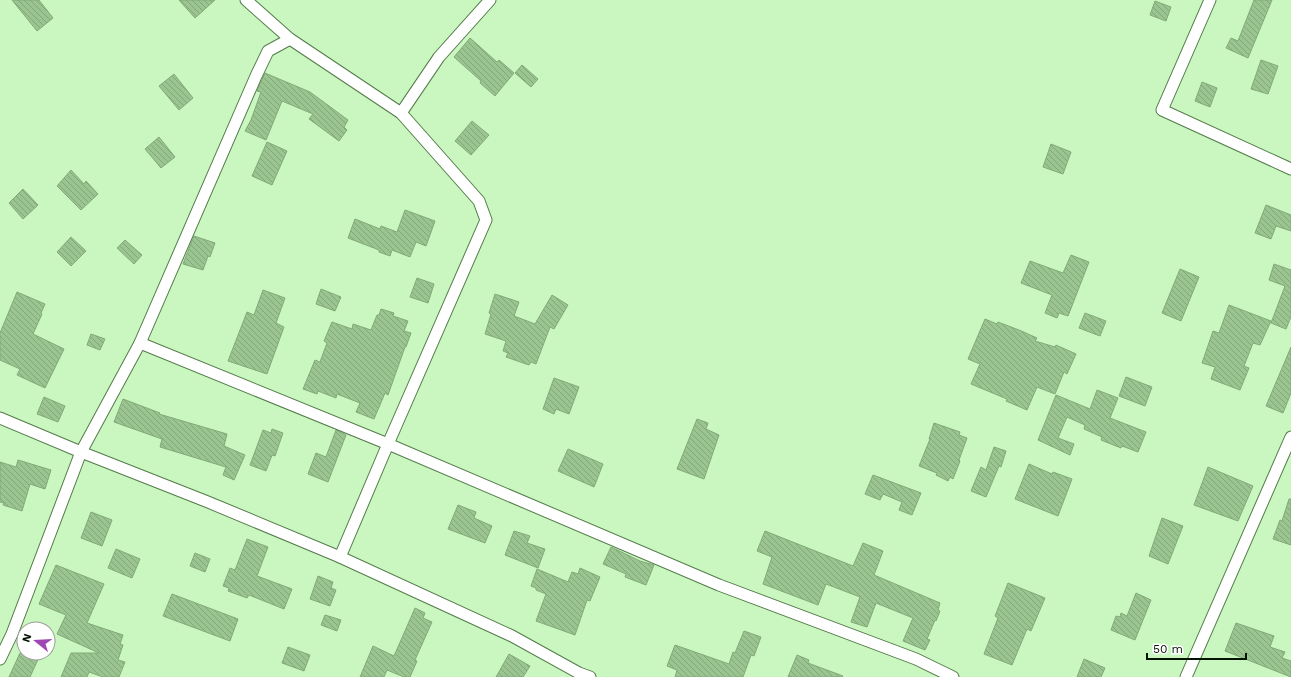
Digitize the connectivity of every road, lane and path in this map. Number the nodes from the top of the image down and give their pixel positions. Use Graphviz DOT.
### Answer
graph roads {
  1 [pos="246,0"];
  2 [pos="490,0"];
  3 [pos="1210,0"];
  4 [pos="290,39"];
  5 [pos="401,113"];
  6 [pos="1291,169"];
  7 [pos="140,343"];
  8 [pos="0,418"];
  9 [pos="1291,437"];
  10 [pos="388,444"];
  11 [pos="81,452"];
  12 [pos="340,557"];
  13 [pos="0,658"];
  14 [pos="950,676"];
  15 [pos="590,677"];
  16 [pos="1186,677"];
  1 -- 4 [label="street"];
  2 -- 5 [label="street"];
  3 -- 6 [label="street"];
  4 -- 5 [label="street"];
  4 -- 7 [label="street"];
  5 -- 10 [label="street"];
  7 -- 10 [label="street"];
  7 -- 11 [label="street"];
  8 -- 11 [label="street"];
  9 -- 16 [label="street"];
  10 -- 12 [label="street"];
  10 -- 14 [label="street"];
  11 -- 12 [label="street"];
  11 -- 13 [label="street"];
  12 -- 15 [label="street"];
}
